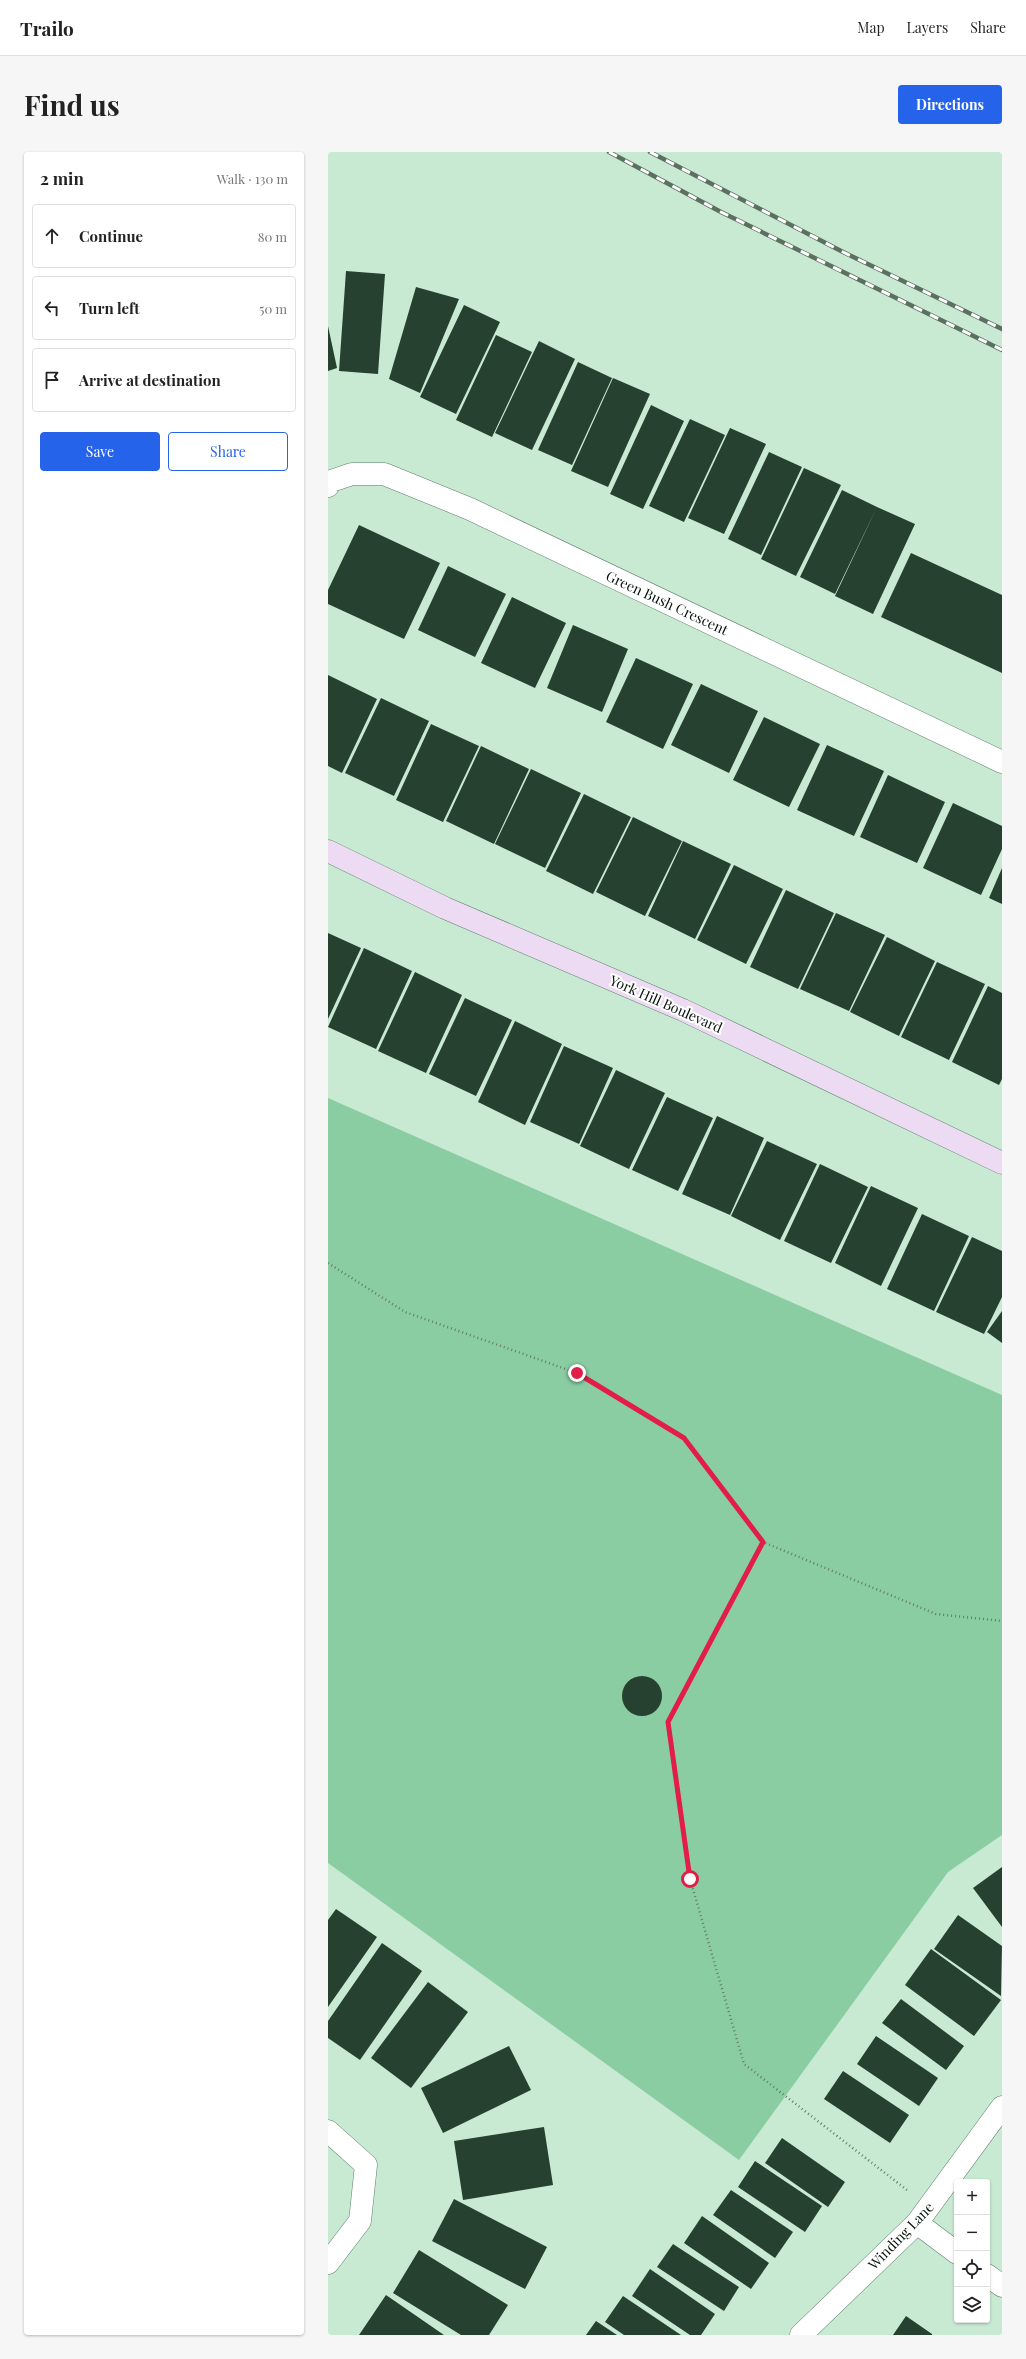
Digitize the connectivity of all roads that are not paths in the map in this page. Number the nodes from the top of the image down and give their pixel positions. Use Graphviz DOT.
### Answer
graph roads {
  1 [pos="328,486"];
  2 [pos="1002,762"];
  3 [pos="328,851"];
  4 [pos="1002,1163"];
  5 [pos="1002,2106"];
  6 [pos="328,2131"];
  7 [pos="924,2215"];
  8 [pos="955,2251"];
  9 [pos="328,2263"];
  10 [pos="990,2277"];
  11 [pos="1002,2286"];
  12 [pos="801,2335"];
  1 -- 2 [label="street, Green Bush Crescent"];
  3 -- 4 [label="street, York Hill Boulevard"];
  5 -- 7 [label="street, Winding Lane"];
  6 -- 9 [label="street"];
  7 -- 8 [label="street"];
  7 -- 12 [label="street, Winding Lane"];
  10 -- 11 [label="street"];
}
